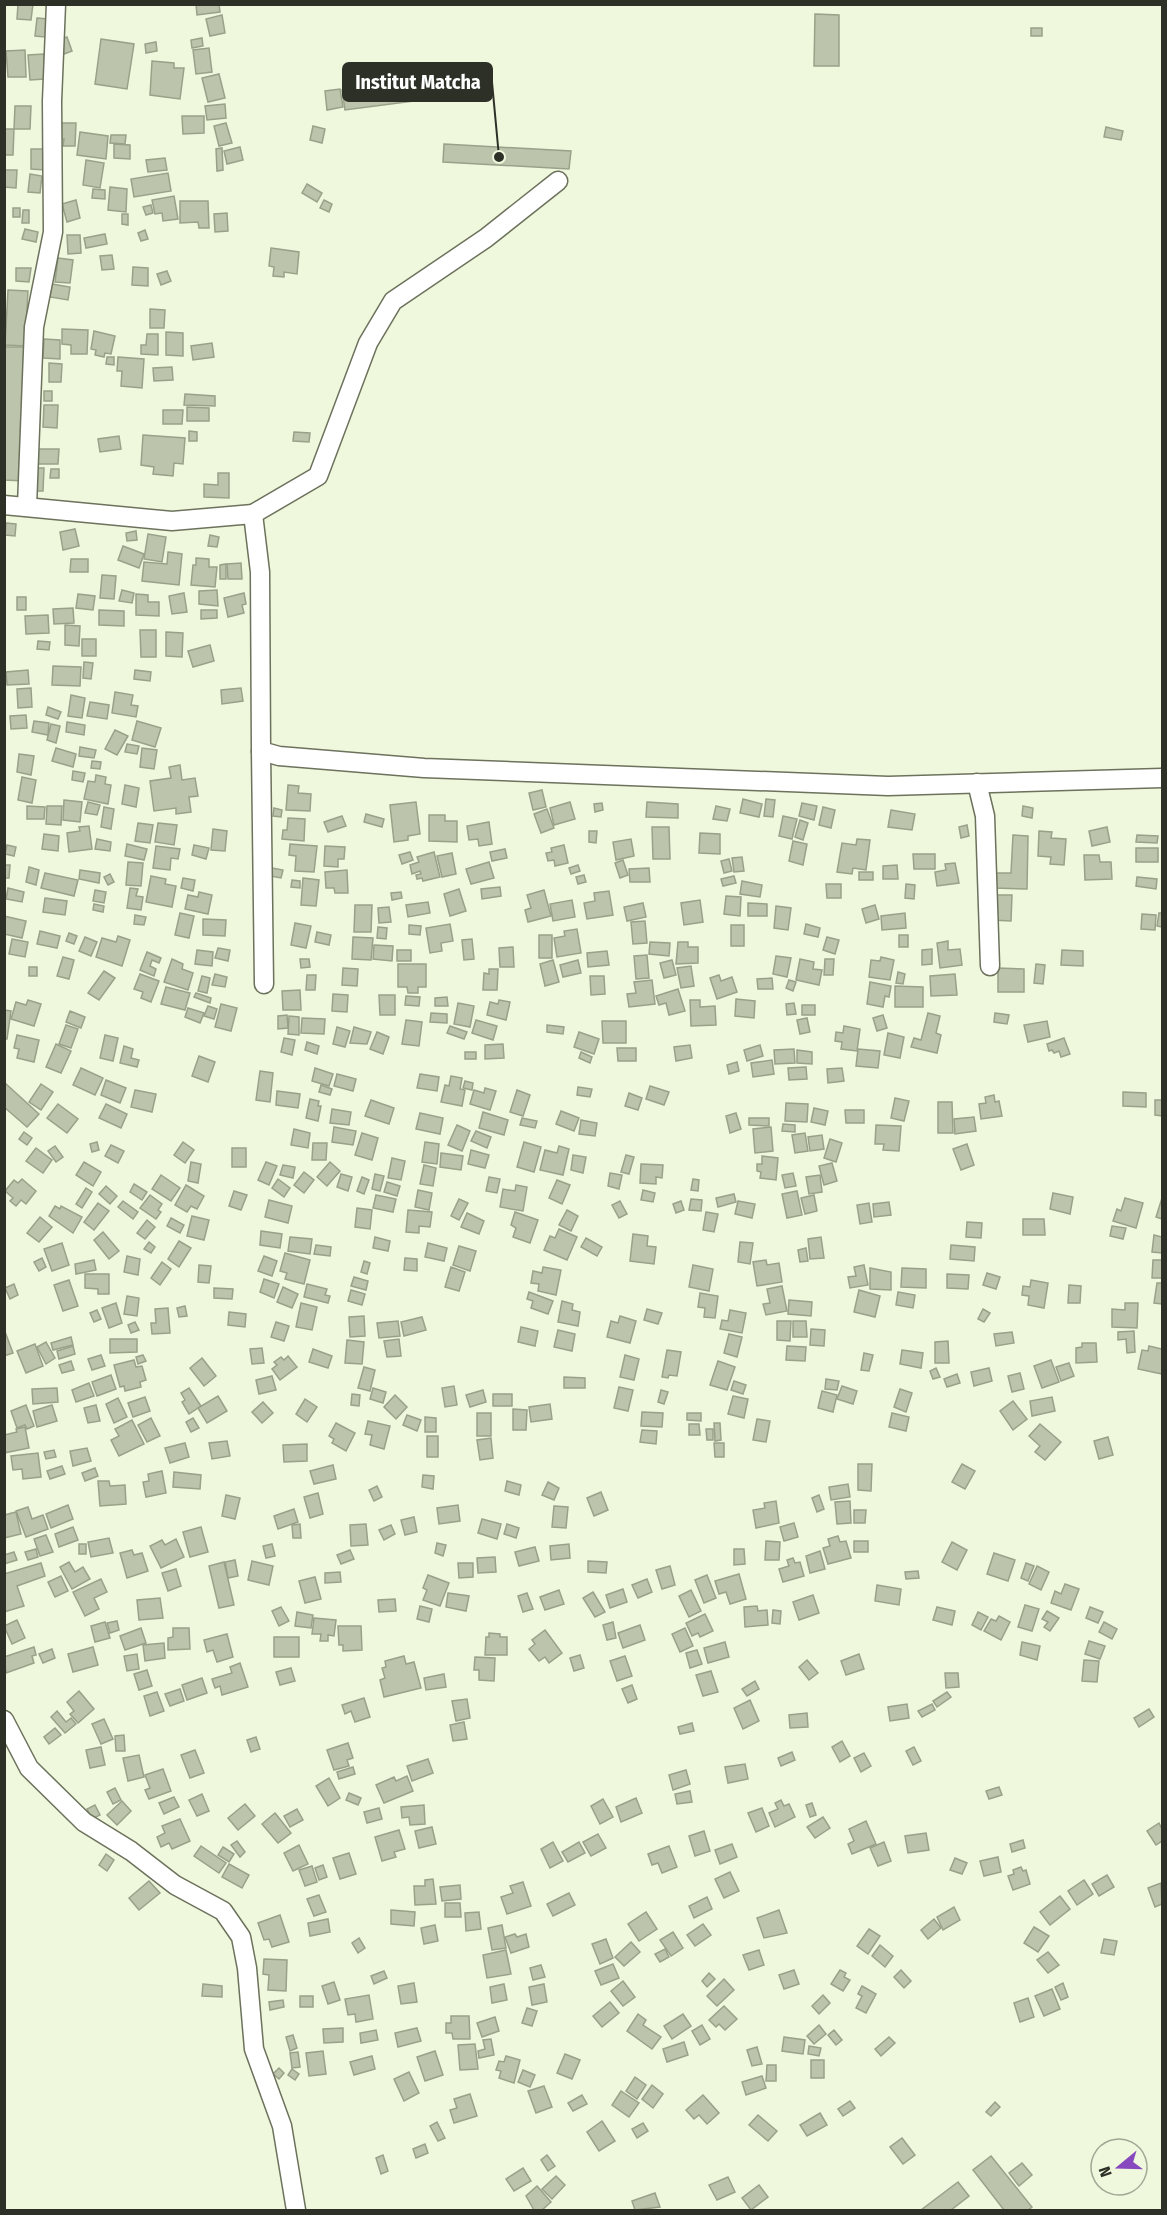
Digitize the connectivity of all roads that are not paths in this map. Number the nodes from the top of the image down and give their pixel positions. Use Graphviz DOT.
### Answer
graph roads {
  1 [pos="56,4"];
  2 [pos="558,181"];
  3 [pos="4,505"];
  4 [pos="27,506"];
  5 [pos="253,514"];
  6 [pos="261,751"];
  7 [pos="1162,778"];
  8 [pos="977,783"];
  9 [pos="990,966"];
  10 [pos="264,984"];
  11 [pos="4,1720"];
  12 [pos="296,2211"];
  1 -- 4 [label="street"];
  2 -- 5 [label="street"];
  3 -- 4 [label="street"];
  4 -- 5 [label="street"];
  5 -- 6 [label="street"];
  6 -- 8 [label="street"];
  6 -- 10 [label="street"];
  7 -- 8 [label="street"];
  8 -- 9 [label="street"];
  11 -- 12 [label="street"];
}
